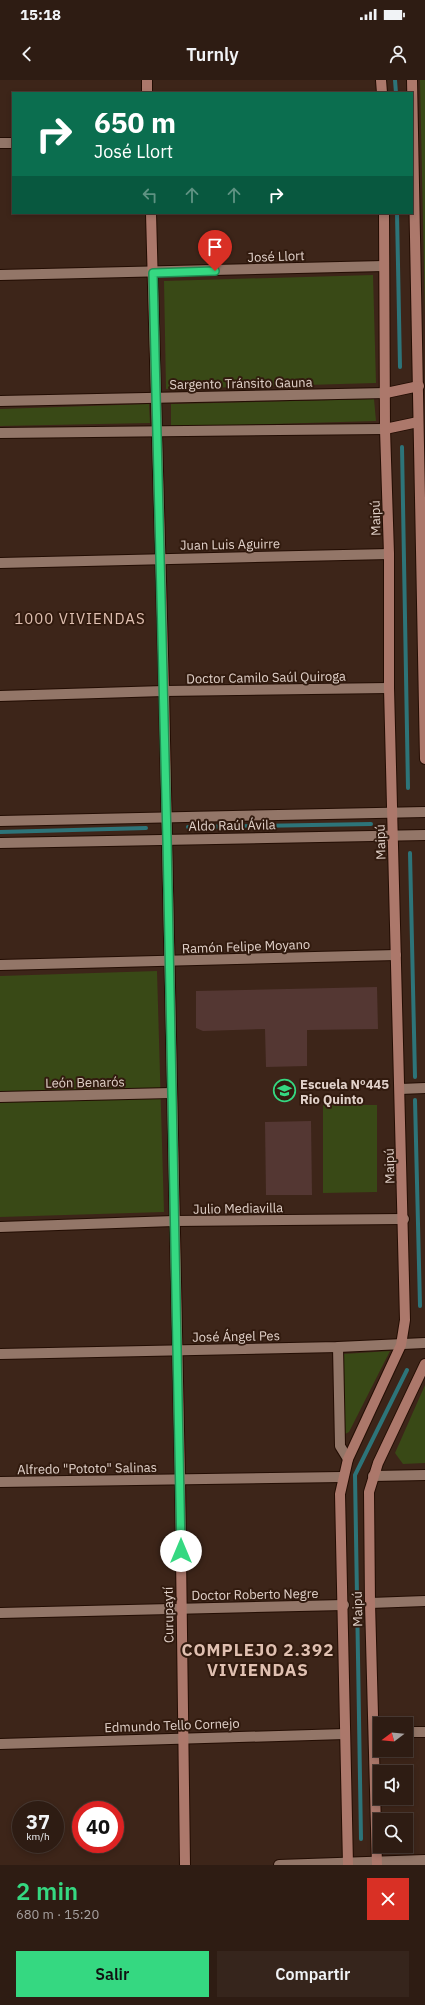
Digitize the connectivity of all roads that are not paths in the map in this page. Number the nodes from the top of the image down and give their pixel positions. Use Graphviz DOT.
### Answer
graph roads {
  1 [pos="147,80"];
  2 [pos="381,80"];
  3 [pos="412,80"];
  4 [pos="147,92"];
  5 [pos="382,92"];
  6 [pos="412,92"];
  7 [pos="413,124"];
  8 [pos="0,143"];
  9 [pos="12,143"];
  10 [pos="151,214"];
  11 [pos="384,214"];
  12 [pos="384,266"];
  13 [pos="153,273"];
  14 [pos="0,275"];
  15 [pos="419,386"];
  16 [pos="386,393"];
  17 [pos="156,398"];
  18 [pos="0,401"];
  19 [pos="422,422"];
  20 [pos="385,429"];
  21 [pos="158,431"];
  22 [pos="0,433"];
  23 [pos="389,554"];
  24 [pos="161,558"];
  25 [pos="0,563"];
  26 [pos="389,688"];
  27 [pos="164,691"];
  28 [pos="0,696"];
  29 [pos="425,759"];
  30 [pos="425,812"];
  31 [pos="392,813"];
  32 [pos="167,817"];
  33 [pos="0,821"];
  34 [pos="425,835"];
  35 [pos="394,836"];
  36 [pos="167,840"];
  37 [pos="0,844"];
  38 [pos="396,955"];
  39 [pos="169,961"];
  40 [pos="0,965"];
  41 [pos="425,1088"];
  42 [pos="400,1089"];
  43 [pos="171,1093"];
  44 [pos="0,1097"];
  45 [pos="404,1219"];
  46 [pos="174,1221"];
  47 [pos="0,1227"];
  48 [pos="425,1344"];
  49 [pos="400,1345"];
  50 [pos="338,1347"];
  51 [pos="176,1351"];
  52 [pos="0,1354"];
  53 [pos="425,1364"];
  54 [pos="348,1459"];
  55 [pos="425,1474"];
  56 [pos="373,1476"];
  57 [pos="342,1477"];
  58 [pos="180,1479"];
  59 [pos="0,1482"];
  60 [pos="425,1601"];
  61 [pos="370,1603"];
  62 [pos="344,1605"];
  63 [pos="181,1609"];
  64 [pos="0,1614"];
  65 [pos="375,1717"];
  66 [pos="413,1732"];
  67 [pos="425,1732"];
  68 [pos="345,1734"];
  69 [pos="184,1738"];
  70 [pos="0,1744"];
  71 [pos="376,1757"];
  72 [pos="425,1860"];
  73 [pos="377,1863"];
  74 [pos="348,1864"];
  75 [pos="185,1865"];
  76 [pos="279,1865"];
  1 -- 4 [label="street"];
  2 -- 5 [label="street"];
  3 -- 6 [label="street"];
  7 -- 15 [label="street"];
  8 -- 9 [label="street"];
  10 -- 13 [label="street, Curupaytí"];
  11 -- 12 [label="street, Maipú"];
  12 -- 13 [label="street, José Llort"];
  12 -- 16 [label="street, Maipú"];
  13 -- 14 [label="street, José Llort"];
  13 -- 17 [label="street, Curupaytí"];
  15 -- 16 [label="street"];
  15 -- 19 [label="street"];
  16 -- 17 [label="street, Sargento Tránsito Gauna"];
  16 -- 20 [label="street, Maipú"];
  17 -- 18 [label="street, Sargento Tránsito Gauna"];
  17 -- 21 [label="street, Curupaytí"];
  19 -- 20 [label="street"];
  19 -- 29 [label="street"];
  20 -- 21 [label="street"];
  20 -- 23 [label="street, Maipú"];
  21 -- 22 [label="street"];
  21 -- 24 [label="street, Curupaytí"];
  23 -- 24 [label="street, Juan Luis Aguirre"];
  23 -- 26 [label="street, Maipú"];
  24 -- 25 [label="street, Juan Luis Aguirre"];
  24 -- 27 [label="street, Curupaytí"];
  26 -- 27 [label="street, Doctor Camilo Saúl Quiroga"];
  26 -- 31 [label="street, Maipú"];
  27 -- 28 [label="street, Doctor Camilo Saúl Quiroga"];
  27 -- 32 [label="street, Curupaytí"];
  30 -- 31 [label="street, Aldo Raúl Ávila"];
  31 -- 32 [label="street, Aldo Raúl Ávila"];
  31 -- 35 [label="street, Maipú"];
  32 -- 33 [label="street, Aldo Raúl Ávila"];
  32 -- 36 [label="street, Curupaytí"];
  34 -- 35 [label="street, Aldo Raúl Ávila"];
  35 -- 36 [label="street, Aldo Raúl Ávila"];
  35 -- 38 [label="street, Maipú"];
  36 -- 37 [label="street, Aldo Raúl Ávila"];
  36 -- 39 [label="street, Curupaytí"];
  38 -- 39 [label="street, Ramón Felipe Moyano"];
  38 -- 42 [label="street, Maipú"];
  39 -- 40 [label="street, Ramón Felipe Moyano"];
  39 -- 43 [label="street, Curupaytí"];
  41 -- 42 [label="street"];
  42 -- 45 [label="street, Maipú"];
  43 -- 44 [label="street, León Benarós"];
  43 -- 46 [label="street, Curupaytí"];
  45 -- 46 [label="street, Julio Mediavilla"];
  45 -- 49 [label="street, Maipú"];
  46 -- 47 [label="street, Julio Mediavilla"];
  46 -- 51 [label="street, Curupaytí"];
  48 -- 49 [label="street, José Ángel Pes"];
  49 -- 50 [label="street, José Ángel Pes"];
  49 -- 54 [label="street, Maipú"];
  50 -- 51 [label="street, José Ángel Pes"];
  50 -- 54 [label="street"];
  51 -- 52 [label="street, José Ángel Pes"];
  51 -- 58 [label="street, Curupaytí"];
  53 -- 56 [label="street, Maipú"];
  54 -- 57 [label="street, Maipú"];
  55 -- 56 [label="street"];
  56 -- 61 [label="street, Maipú"];
  57 -- 58 [label="street, Alfredo \"Pototo\" Salinas"];
  57 -- 62 [label="street, Maipú"];
  58 -- 59 [label="street, Alfredo \"Pototo\" Salinas"];
  58 -- 63 [label="street, Curupaytí"];
  60 -- 61 [label="street"];
  61 -- 65 [label="street, Maipú"];
  62 -- 63 [label="street, Doctor Roberto Negre"];
  62 -- 68 [label="street, Maipú"];
  63 -- 64 [label="street, Doctor Roberto Negre"];
  63 -- 69 [label="street, Curupaytí"];
  66 -- 67 [label="street"];
  68 -- 69 [label="street, Edmundo Tello Cornejo"];
  68 -- 74 [label="street, Maipú"];
  69 -- 70 [label="street, Edmundo Tello Cornejo"];
  69 -- 75 [label="street, Curupaytí"];
  71 -- 73 [label="street, Maipú"];
  72 -- 73 [label="street"];
  73 -- 74 [label="street"];
  74 -- 76 [label="street"];
}
